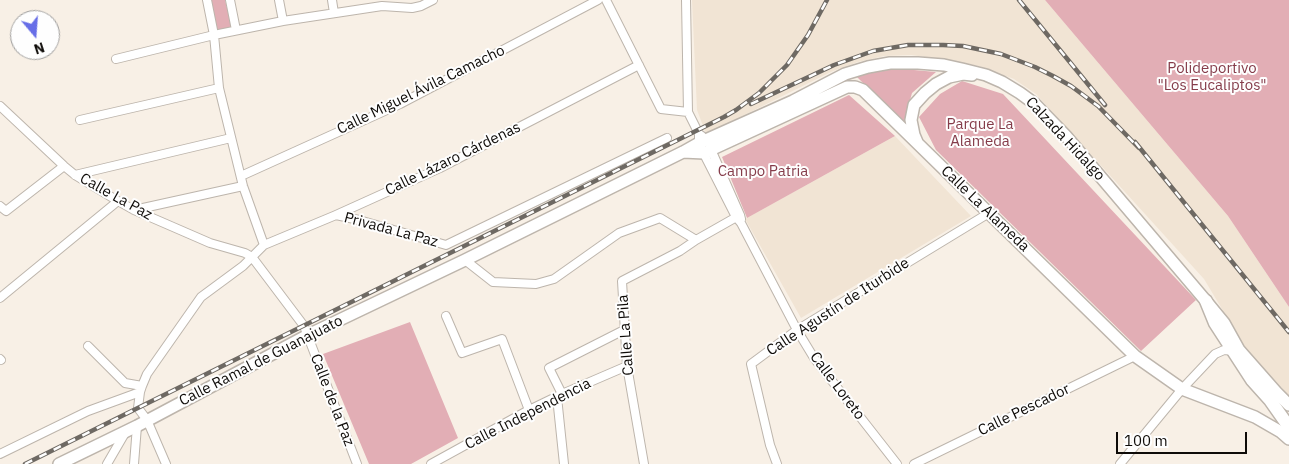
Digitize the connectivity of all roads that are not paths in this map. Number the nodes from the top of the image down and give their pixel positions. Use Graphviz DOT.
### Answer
graph roads {
  1 [pos="207,0"];
  2 [pos="230,0"];
  3 [pos="279,0"];
  4 [pos="332,0"];
  5 [pos="433,0"];
  6 [pos="598,0"];
  7 [pos="606,0"];
  8 [pos="686,0"];
  9 [pos="382,3"];
  10 [pos="334,13"];
  11 [pos="283,21"];
  12 [pos="236,30"];
  13 [pos="214,35"];
  14 [pos="116,59"];
  15 [pos="639,65"];
  16 [pos="845,74"];
  17 [pos="986,75"];
  18 [pos="847,87"];
  19 [pos="219,88"];
  20 [pos="0,106"];
  21 [pos="688,112"];
  22 [pos="80,120"];
  23 [pos="231,138"];
  24 [pos="667,138"];
  25 [pos="704,144"];
  26 [pos="919,145"];
  27 [pos="64,166"];
  28 [pos="75,175"];
  29 [pos="241,176"];
  30 [pos="243,186"];
  31 [pos="118,201"];
  32 [pos="0,206"];
  33 [pos="134,210"];
  34 [pos="989,213"];
  35 [pos="336,215"];
  36 [pos="739,218"];
  37 [pos="696,240"];
  38 [pos="264,245"];
  39 [pos="252,257"];
  40 [pos="465,260"];
  41 [pos="0,298"];
  42 [pos="1206,301"];
  43 [pos="446,316"];
  44 [pos="624,330"];
  45 [pos="797,330"];
  46 [pos="308,335"];
  47 [pos="88,346"];
  48 [pos="1234,351"];
  49 [pos="1135,356"];
  50 [pos="627,366"];
  51 [pos="141,389"];
  52 [pos="1182,389"];
  53 [pos="560,395"];
  54 [pos="1289,405"];
  55 [pos="529,410"];
  56 [pos="137,426"];
  57 [pos="1289,427"];
  58 [pos="1289,439"];
  59 [pos="0,454"];
  60 [pos="59,464"];
  61 [pos="107,464"];
  62 [pos="134,464"];
  63 [pos="166,464"];
  64 [pos="357,464"];
  65 [pos="431,464"];
  66 [pos="564,464"];
  67 [pos="644,464"];
  68 [pos="777,464"];
  69 [pos="897,464"];
  70 [pos="914,464"];
  71 [pos="1120,464"];
  1 -- 13 [label="street"];
  2 -- 12 [label="street"];
  3 -- 11 [label="street"];
  4 -- 10 [label="street"];
  5 -- 9 [label="street"];
  6 -- 29 [label="street, Calle Miguel Ávila Camacho"];
  7 -- 15 [label="street"];
  8 -- 21 [label="street"];
  9 -- 10 [label="street"];
  10 -- 11 [label="street"];
  11 -- 12 [label="street"];
  12 -- 13 [label="street"];
  13 -- 14 [label="street"];
  13 -- 19 [label="street"];
  15 -- 21 [label="street"];
  15 -- 35 [label="street, Calle Lázaro Cárdenas"];
  16 -- 17 [label="street, Calzada Hidalgo"];
  16 -- 18 [label="street"];
  16 -- 25 [label="street, Calzada Hidalgo"];
  17 -- 26 [label="street"];
  17 -- 42 [label="street, Calzada Hidalgo"];
  18 -- 25 [label="street"];
  18 -- 26 [label="street, Calle La Alameda"];
  19 -- 22 [label="street"];
  19 -- 23 [label="street"];
  20 -- 27 [label="street, Calle La Paz"];
  21 -- 25 [label="street, Calle Loreto"];
  23 -- 28 [label="street"];
  23 -- 29 [label="street"];
  24 -- 35 [label="street, Privada La Paz"];
  25 -- 36 [label="street, Calle Loreto"];
  25 -- 40 [label="street, Calle Ramal de Guanajuato"];
  26 -- 34 [label="street, Calle La Alameda"];
  27 -- 28 [label="street, Calle La Paz"];
  27 -- 32 [label="street"];
  28 -- 31 [label="street, Calle La Paz"];
  29 -- 30 [label="street"];
  30 -- 33 [label="street"];
  30 -- 38 [label="street"];
  31 -- 33 [label="street, Calle La Paz"];
  31 -- 41 [label="street"];
  33 -- 39 [label="street, Calle La Paz"];
  34 -- 45 [label="street, Calle Agustín de Iturbide"];
  34 -- 49 [label="street, Calle La Alameda"];
  35 -- 38 [label="street, Calle Lázaro Cárdenas"];
  36 -- 37 [label="street, Calle La Pila"];
  36 -- 45 [label="street, Calle Loreto"];
  37 -- 40 [label="street"];
  37 -- 44 [label="street, Calle La Pila"];
  38 -- 39 [label="street"];
  39 -- 46 [label="street, Calle de la Paz"];
  39 -- 51 [label="street"];
  40 -- 46 [label="street, Calle Ramal de Guanajuato"];
  42 -- 48 [label="main road"];
  42 -- 54 [label="street, Calzada Hidalgo"];
  43 -- 55 [label="street"];
  44 -- 50 [label="street, Calle La Pila"];
  44 -- 53 [label="street"];
  45 -- 68 [label="street, Calle Agustín de Iturbide"];
  45 -- 69 [label="street, Calle Loreto"];
  46 -- 56 [label="street, Calle Ramal de Guanajuato"];
  46 -- 64 [label="street, Calle de la Paz"];
  47 -- 51 [label="street"];
  48 -- 52 [label="street"];
  48 -- 57 [label="main road"];
  49 -- 52 [label="street, Calle La Alameda"];
  49 -- 70 [label="street, Calle Pescador"];
  50 -- 53 [label="street, Calle Independencia"];
  50 -- 67 [label="street, Calle La Pila"];
  51 -- 56 [label="street"];
  51 -- 59 [label="street"];
  52 -- 58 [label="street, Calle La Alameda"];
  52 -- 71 [label="street"];
  53 -- 55 [label="street, Calle Independencia"];
  53 -- 66 [label="street"];
  55 -- 65 [label="street, Calle Independencia"];
  56 -- 60 [label="street, Calle Ramal de Guanajuato"];
  56 -- 61 [label="street"];
  56 -- 62 [label="street"];
  56 -- 63 [label="street"];
}
